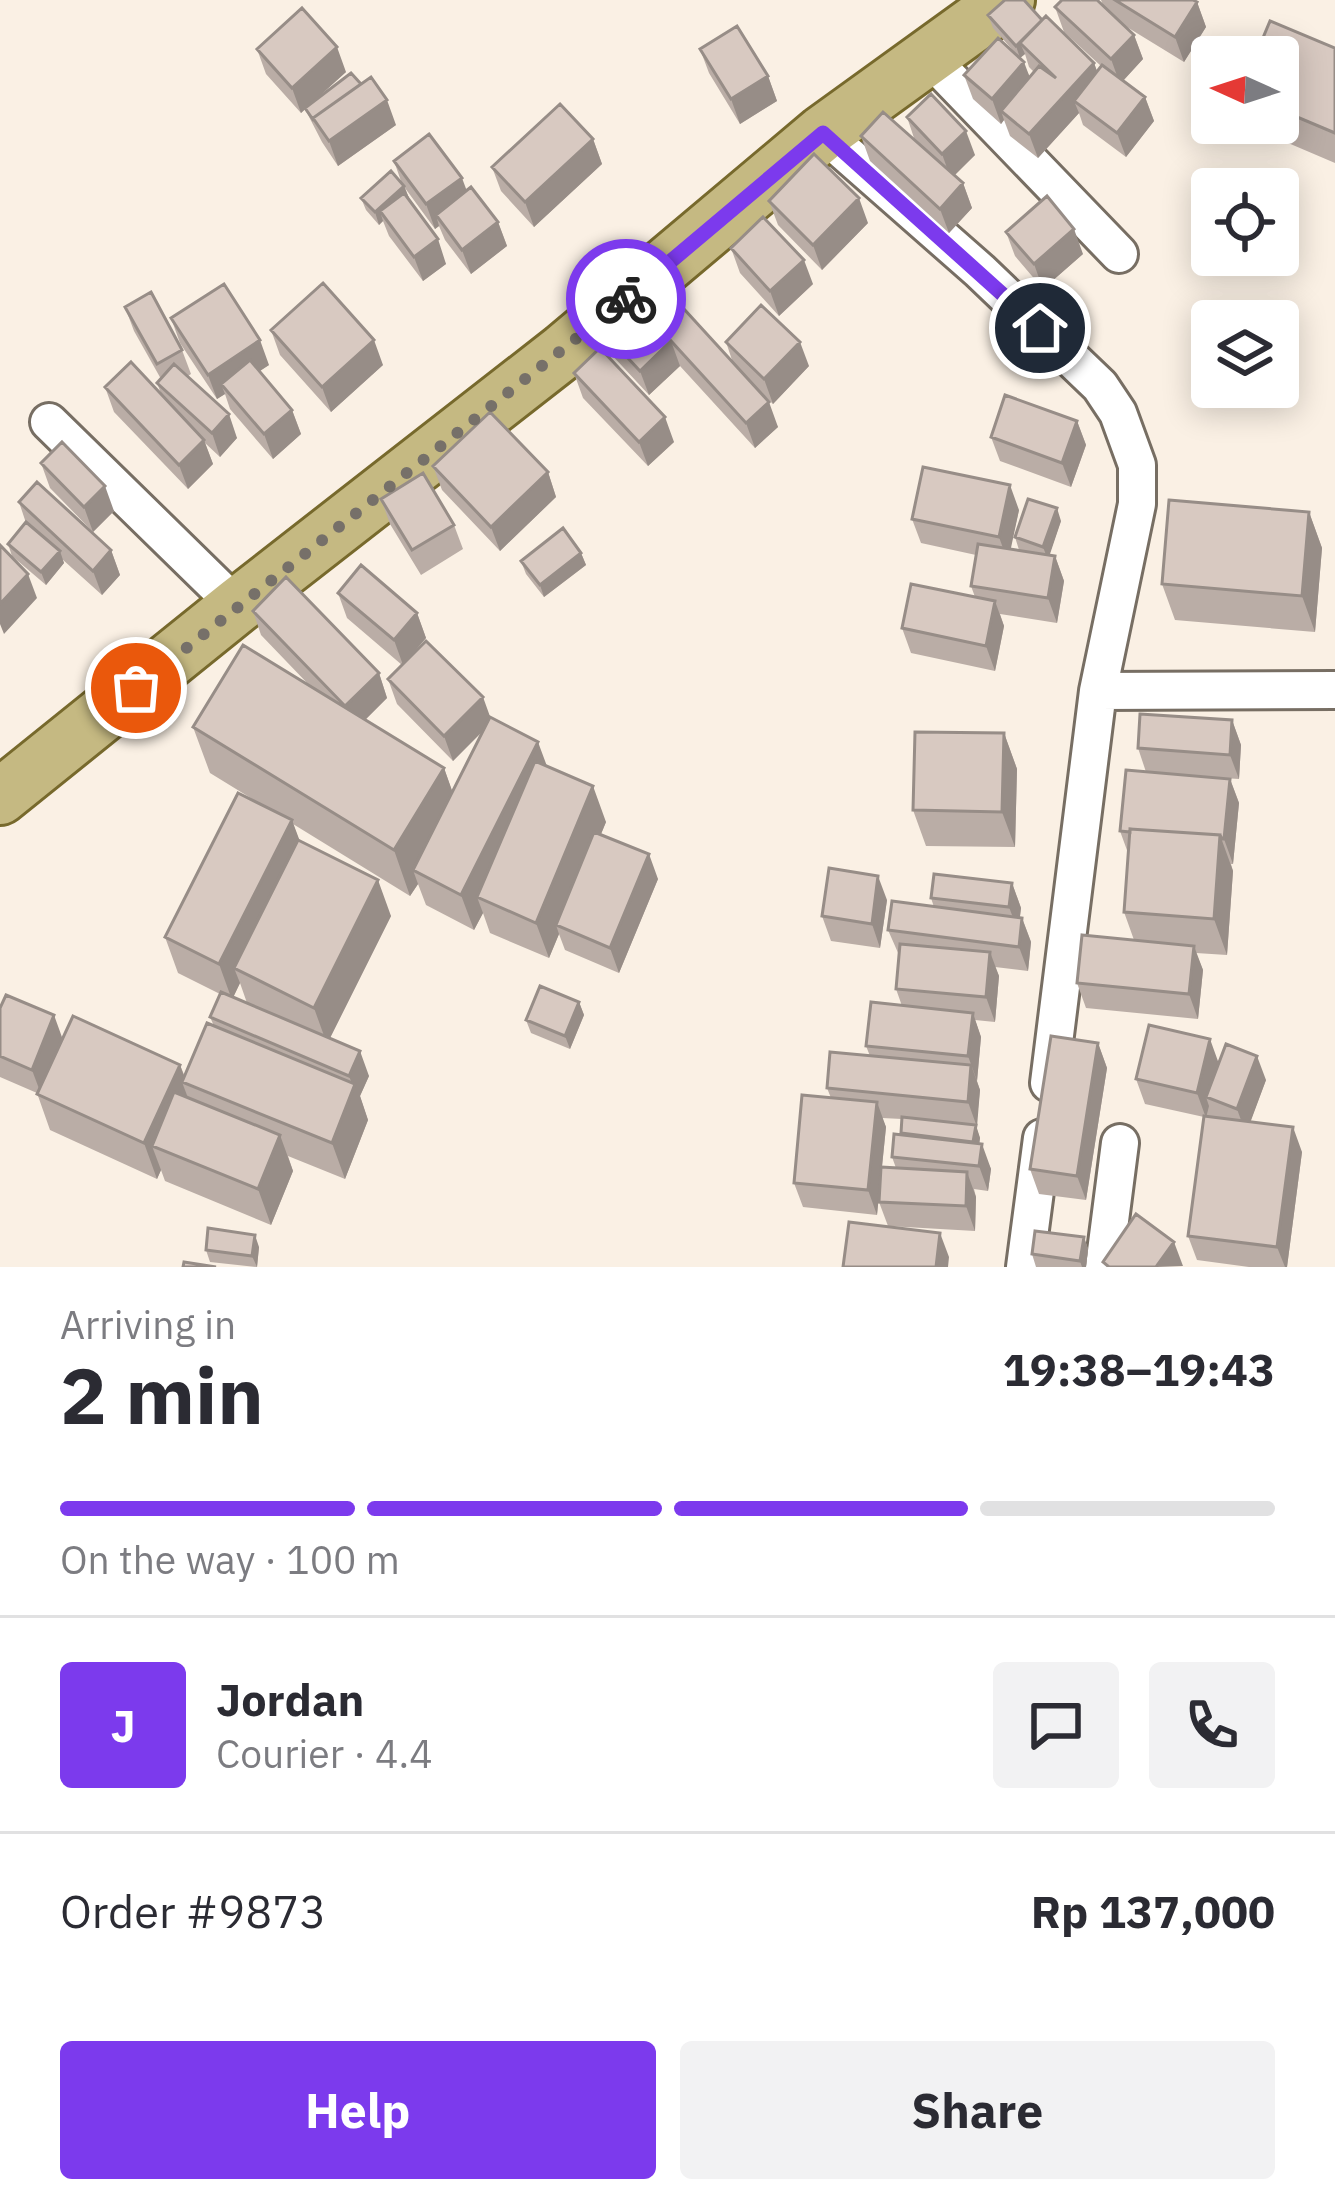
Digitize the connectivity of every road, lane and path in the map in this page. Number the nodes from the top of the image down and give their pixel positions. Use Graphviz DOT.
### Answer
graph roads {
  1 [pos="1007,0"];
  2 [pos="930,58"];
  3 [pos="823,133"];
  4 [pos="1119,254"];
  5 [pos="49,422"];
  6 [pos="237,606"];
  7 [pos="1335,690"];
  8 [pos="1098,691"];
  9 [pos="0,797"];
  10 [pos="1120,1142"];
  11 [pos="1025,1267"];
  12 [pos="1104,1267"];
  1 -- 2 [label="main road"];
  2 -- 3 [label="main road"];
  2 -- 4 [label="street"];
  3 -- 6 [label="main road"];
  3 -- 8 [label="street"];
  5 -- 6 [label="street"];
  6 -- 9 [label="main road"];
  7 -- 8 [label="street"];
  8 -- 11 [label="street"];
  10 -- 12 [label="street"];
}
